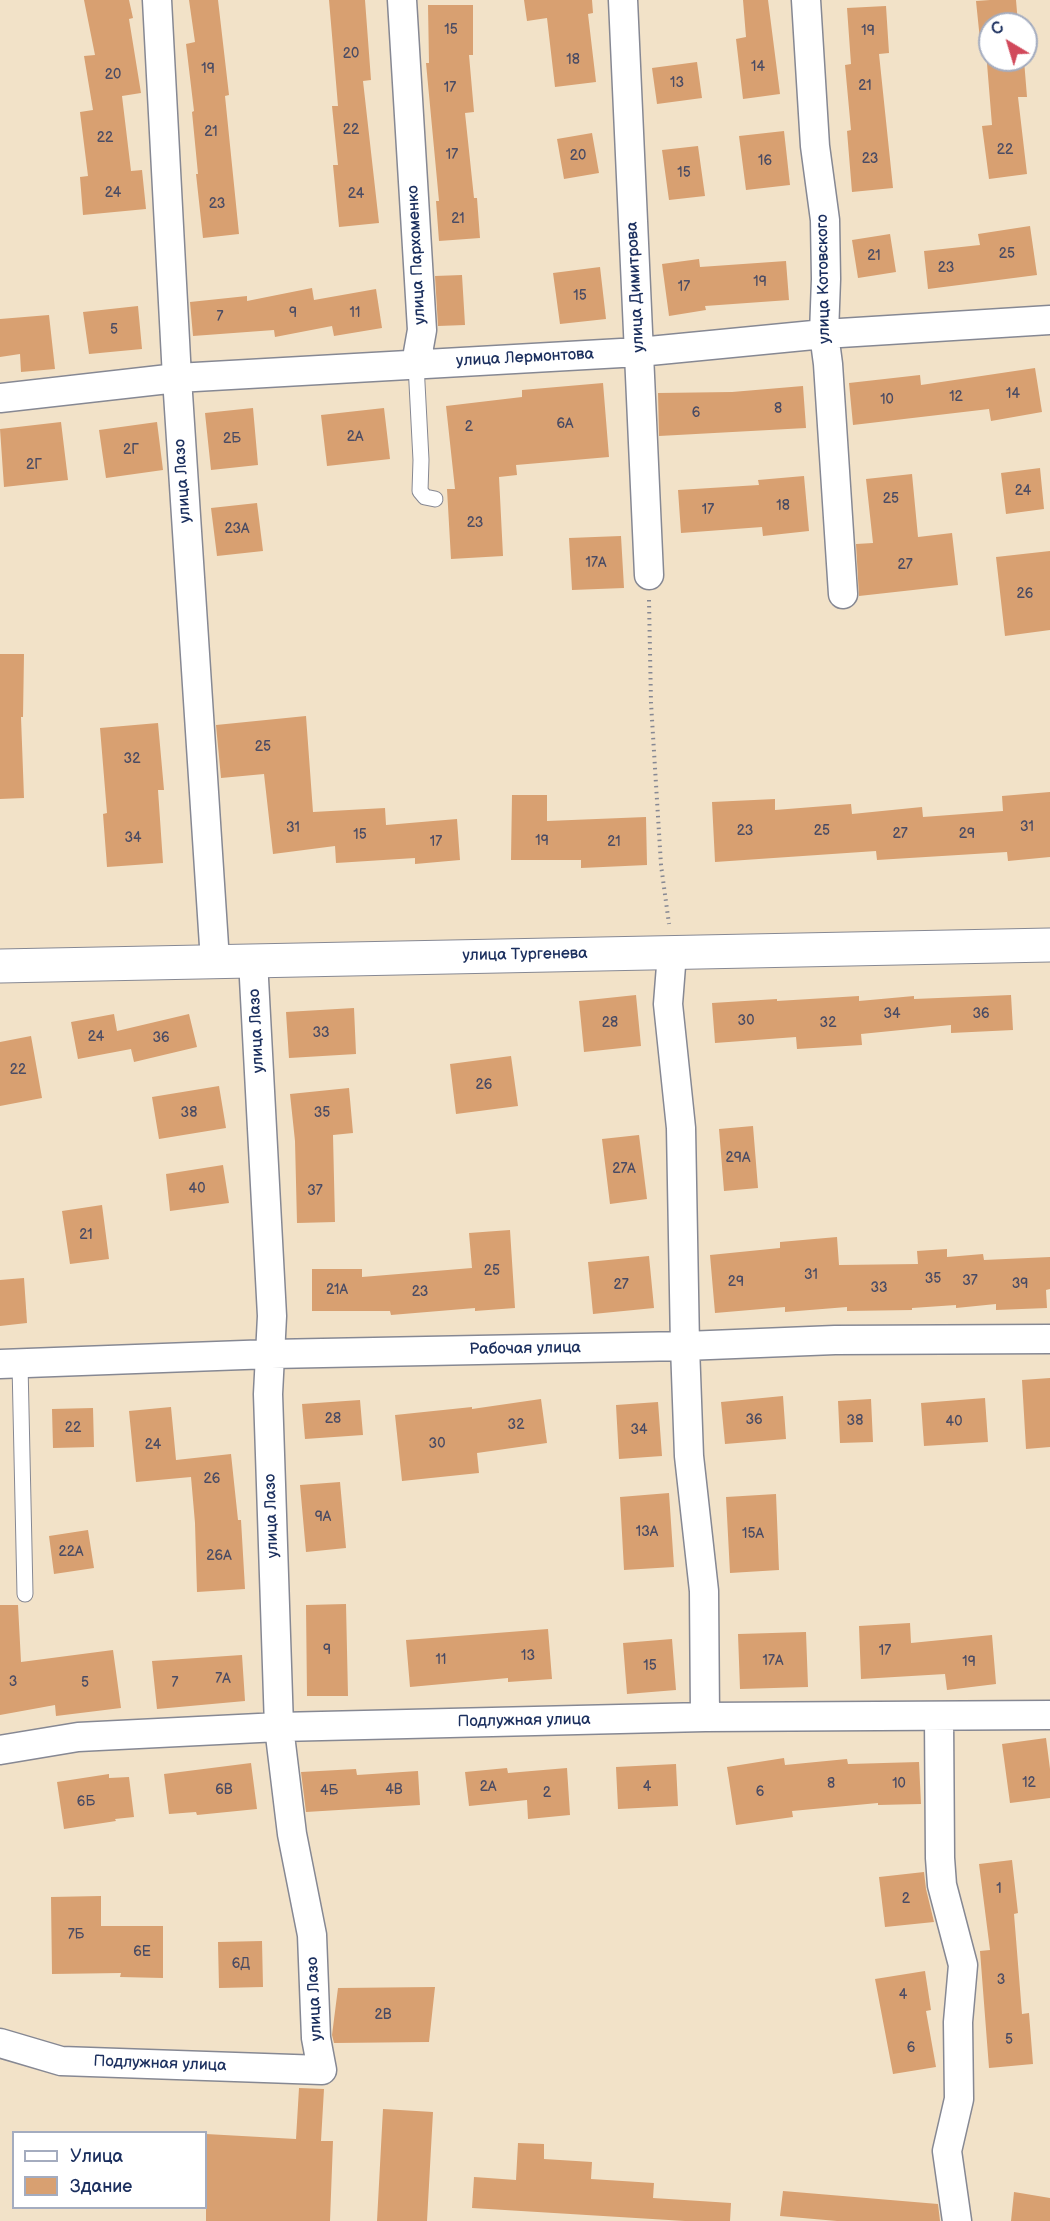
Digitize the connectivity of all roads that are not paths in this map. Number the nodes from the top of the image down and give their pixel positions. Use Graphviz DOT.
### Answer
graph roads {
  1 [pos="158,0"];
  2 [pos="402,0"];
  3 [pos="623,0"];
  4 [pos="806,0"];
  5 [pos="1050,320"];
  6 [pos="824,334"];
  7 [pos="639,352"];
  8 [pos="416,364"];
  9 [pos="177,378"];
  10 [pos="0,398"];
  11 [pos="435,499"];
  12 [pos="649,575"];
  13 [pos="843,594"];
  14 [pos="1050,945"];
  15 [pos="672,953"];
  16 [pos="254,960"];
  17 [pos="215,961"];
  18 [pos="0,966"];
  19 [pos="1050,1339"];
  20 [pos="685,1346"];
  21 [pos="271,1354"];
  22 [pos="10,1364"];
  23 [pos="26,1594"];
  24 [pos="1050,1714"];
  25 [pos="705,1717"];
  26 [pos="939,1717"];
  27 [pos="279,1727"];
  28 [pos="0,1750"];
  29 [pos="0,2043"];
  30 [pos="322,2070"];
  31 [pos="957,2221"];
  1 -- 9 [label="street, улица Лазо"];
  2 -- 8 [label="street, улица Пархоменко"];
  3 -- 7 [label="street, улица Димитрова"];
  4 -- 6 [label="street, улица Котовского"];
  5 -- 6 [label="street, улица Лермонтова"];
  6 -- 7 [label="street, улица Лермонтова"];
  6 -- 13 [label="street, улица Котовского"];
  7 -- 8 [label="street, улица Лермонтова"];
  7 -- 12 [label="street, улица Димитрова"];
  8 -- 9 [label="street, улица Лермонтова"];
  8 -- 11 [label="lane, улица Пархоменко"];
  9 -- 10 [label="street, улица Лермонтова"];
  9 -- 17 [label="street, улица Лазо"];
  14 -- 15 [label="street, улица Тургенева"];
  15 -- 16 [label="street, улица Тургенева"];
  15 -- 20 [label="street"];
  16 -- 17 [label="street, улица Тургенева"];
  16 -- 21 [label="street, улица Лазо"];
  17 -- 18 [label="street, улица Тургенева"];
  19 -- 20 [label="street, Рабочая улица"];
  20 -- 21 [label="street, Рабочая улица"];
  20 -- 25 [label="street"];
  21 -- 22 [label="street, Рабочая улица"];
  21 -- 27 [label="street, улица Лазо"];
  22 -- 23 [label="lane"];
  24 -- 26 [label="street, Подлужная улица"];
  25 -- 26 [label="street, Подлужная улица"];
  25 -- 27 [label="street, Подлужная улица"];
  26 -- 31 [label="street"];
  27 -- 28 [label="street, Подлужная улица"];
  27 -- 30 [label="street, улица Лазо"];
  29 -- 30 [label="street, Подлужная улица"];
}
